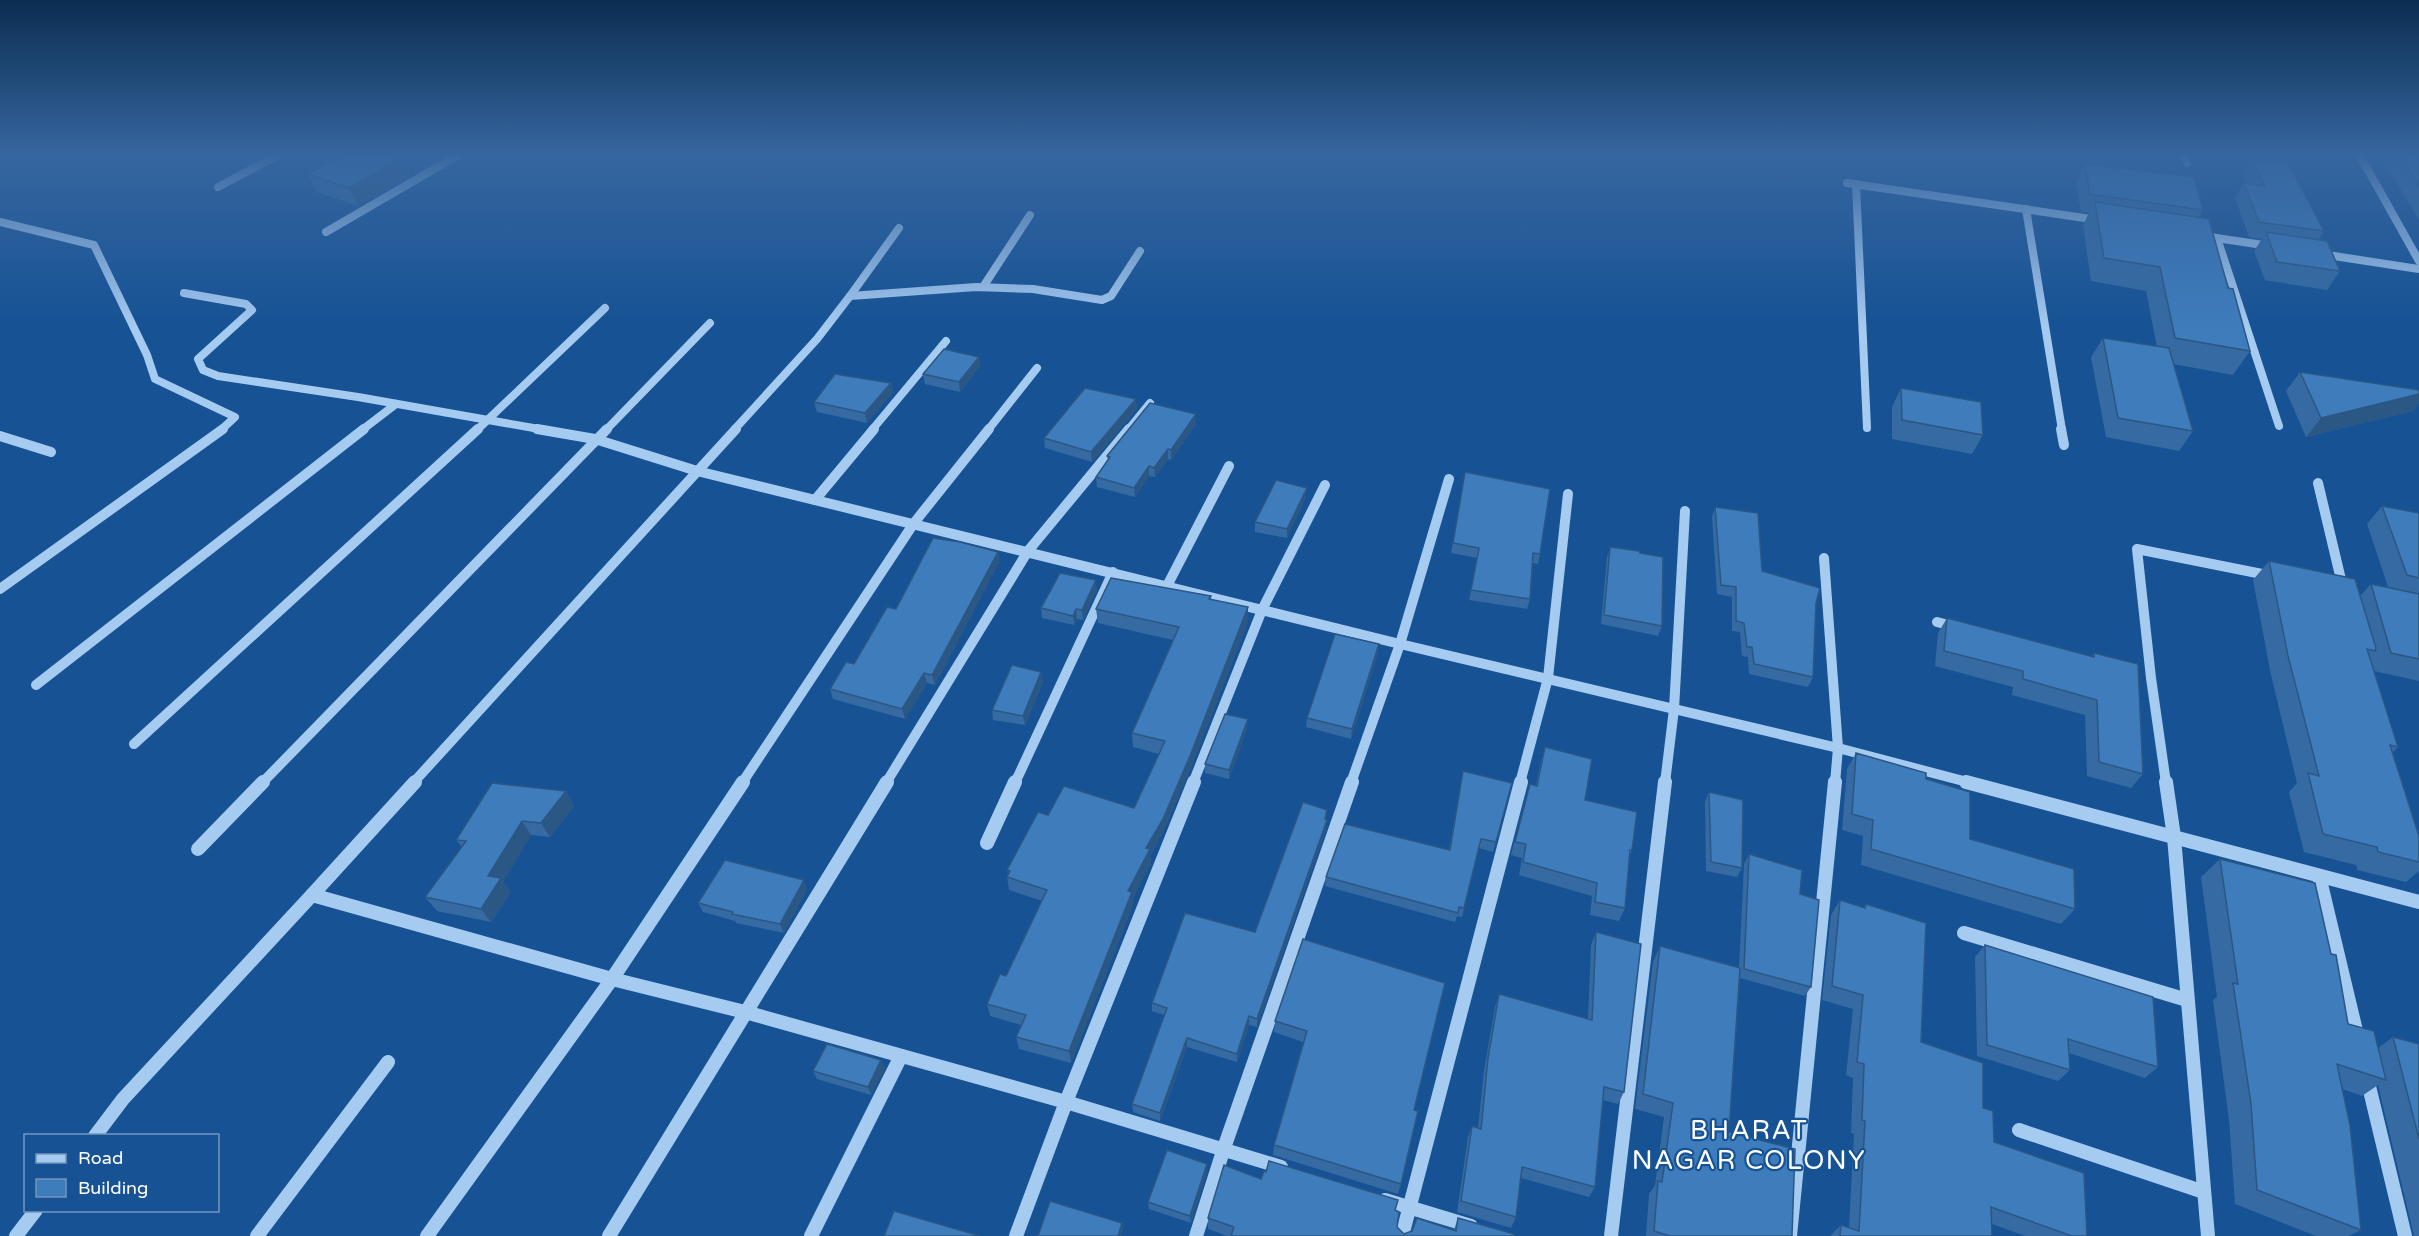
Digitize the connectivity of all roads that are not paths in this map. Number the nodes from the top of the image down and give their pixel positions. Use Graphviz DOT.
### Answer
graph roads {
  1 [pos="361,212"];
  2 [pos="1854,212"];
  3 [pos="2026,212"];
  4 [pos="2043,212"];
  5 [pos="2391,212"];
  6 [pos="1030,215"];
  7 [pos="2104,221"];
  8 [pos="0,222"];
  9 [pos="899,228"];
  10 [pos="326,232"];
  11 [pos="2194,235"];
  12 [pos="2217,238"];
  13 [pos="2284,249"];
  14 [pos="1140,251"];
  15 [pos="2307,252"];
  16 [pos="2419,261"];
  17 [pos="2419,269"];
  18 [pos="982,287"];
  19 [pos="184,293"];
  20 [pos="848,298"];
  21 [pos="605,308"];
  22 [pos="710,323"];
  23 [pos="946,341"];
  24 [pos="1037,368"];
  25 [pos="1150,402"];
  26 [pos="396,404"];
  27 [pos="488,420"];
  28 [pos="2279,426"];
  29 [pos="1867,428"];
  30 [pos="0,436"];
  31 [pos="595,439"];
  32 [pos="2064,445"];
  33 [pos="51,452"];
  34 [pos="1229,466"];
  35 [pos="697,471"];
  36 [pos="1449,479"];
  37 [pos="2318,483"];
  38 [pos="1324,484"];
  39 [pos="1568,494"];
  40 [pos="815,500"];
  41 [pos="1685,511"];
  42 [pos="914,523"];
  43 [pos="1028,551"];
  44 [pos="1824,558"];
  45 [pos="1113,572"];
  46 [pos="2286,578"];
  47 [pos="1167,586"];
  48 [pos="0,589"];
  49 [pos="2344,593"];
  50 [pos="1262,610"];
  51 [pos="1937,622"];
  52 [pos="1971,631"];
  53 [pos="1400,644"];
  54 [pos="1548,678"];
  55 [pos="36,685"];
  56 [pos="1674,709"];
  57 [pos="134,744"];
  58 [pos="1838,748"];
  59 [pos="2174,837"];
  60 [pos="987,843"];
  61 [pos="198,849"];
  62 [pos="2319,876"];
  63 [pos="312,895"];
  64 [pos="2419,902"];
  65 [pos="1964,933"];
  66 [pos="612,979"];
  67 [pos="2187,1000"];
  68 [pos="745,1012"];
  69 [pos="901,1056"];
  70 [pos="388,1062"];
  71 [pos="1066,1102"];
  72 [pos="2019,1130"];
  73 [pos="97,1134"];
  74 [pos="1224,1148"];
  75 [pos="1289,1169"];
  76 [pos="2204,1192"];
  77 [pos="1376,1198"];
  78 [pos="1409,1208"];
  79 [pos="34,1212"];
  80 [pos="1479,1228"];
  81 [pos="16,1236"];
  82 [pos="256,1236"];
  83 [pos="427,1236"];
  84 [pos="609,1236"];
  85 [pos="811,1236"];
  86 [pos="1016,1236"];
  87 [pos="1196,1236"];
  88 [pos="1402,1236"];
  89 [pos="1611,1236"];
  90 [pos="1790,1236"];
  91 [pos="2208,1236"];
  92 [pos="2405,1236"];
  1 -- 10 [label="street"];
  2 -- 29 [label="street"];
  3 -- 32 [label="street"];
  4 -- 7 [label="street"];
  5 -- 16 [label="street"];
  6 -- 18 [label="street"];
  8 -- 48 [label="street"];
  9 -- 20 [label="street"];
  11 -- 12 [label="street"];
  12 -- 13 [label="street"];
  12 -- 28 [label="street"];
  14 -- 18 [label="street"];
  15 -- 17 [label="street"];
  18 -- 20 [label="street"];
  19 -- 26 [label="street"];
  20 -- 35 [label="street"];
  21 -- 27 [label="street"];
  22 -- 31 [label="street"];
  23 -- 40 [label="street"];
  24 -- 42 [label="street"];
  25 -- 43 [label="street"];
  26 -- 27 [label="street"];
  26 -- 55 [label="street"];
  27 -- 31 [label="street"];
  27 -- 57 [label="street"];
  30 -- 33 [label="street"];
  31 -- 35 [label="street"];
  31 -- 61 [label="street"];
  34 -- 47 [label="street"];
  35 -- 40 [label="street"];
  35 -- 63 [label="street"];
  36 -- 53 [label="street"];
  37 -- 49 [label="street"];
  38 -- 50 [label="street"];
  39 -- 54 [label="street"];
  40 -- 42 [label="street"];
  41 -- 56 [label="street"];
  42 -- 43 [label="street"];
  42 -- 66 [label="street"];
  43 -- 45 [label="street"];
  43 -- 68 [label="street"];
  44 -- 58 [label="street"];
  45 -- 47 [label="street"];
  45 -- 60 [label="street"];
  46 -- 59 [label="street"];
  47 -- 50 [label="street"];
  50 -- 53 [label="street"];
  50 -- 71 [label="street"];
  51 -- 52 [label="street"];
  53 -- 54 [label="street"];
  53 -- 74 [label="street"];
  54 -- 56 [label="street"];
  54 -- 78 [label="street"];
  56 -- 58 [label="street"];
  56 -- 89 [label="street"];
  58 -- 59 [label="street"];
  58 -- 90 [label="street"];
  59 -- 62 [label="street"];
  59 -- 67 [label="street"];
  62 -- 64 [label="street"];
  62 -- 92 [label="street"];
  63 -- 66 [label="street"];
  63 -- 73 [label="street"];
  65 -- 67 [label="street"];
  66 -- 68 [label="street"];
  66 -- 83 [label="street"];
  67 -- 76 [label="street"];
  68 -- 69 [label="street"];
  68 -- 84 [label="street"];
  69 -- 71 [label="street"];
  69 -- 85 [label="street"];
  70 -- 82 [label="street"];
  71 -- 74 [label="street"];
  71 -- 86 [label="street"];
  72 -- 76 [label="street"];
  74 -- 75 [label="street"];
  74 -- 87 [label="street"];
  76 -- 91 [label="street"];
  77 -- 78 [label="street"];
  78 -- 80 [label="street"];
  78 -- 88 [label="street"];
  79 -- 81 [label="street"];
}
